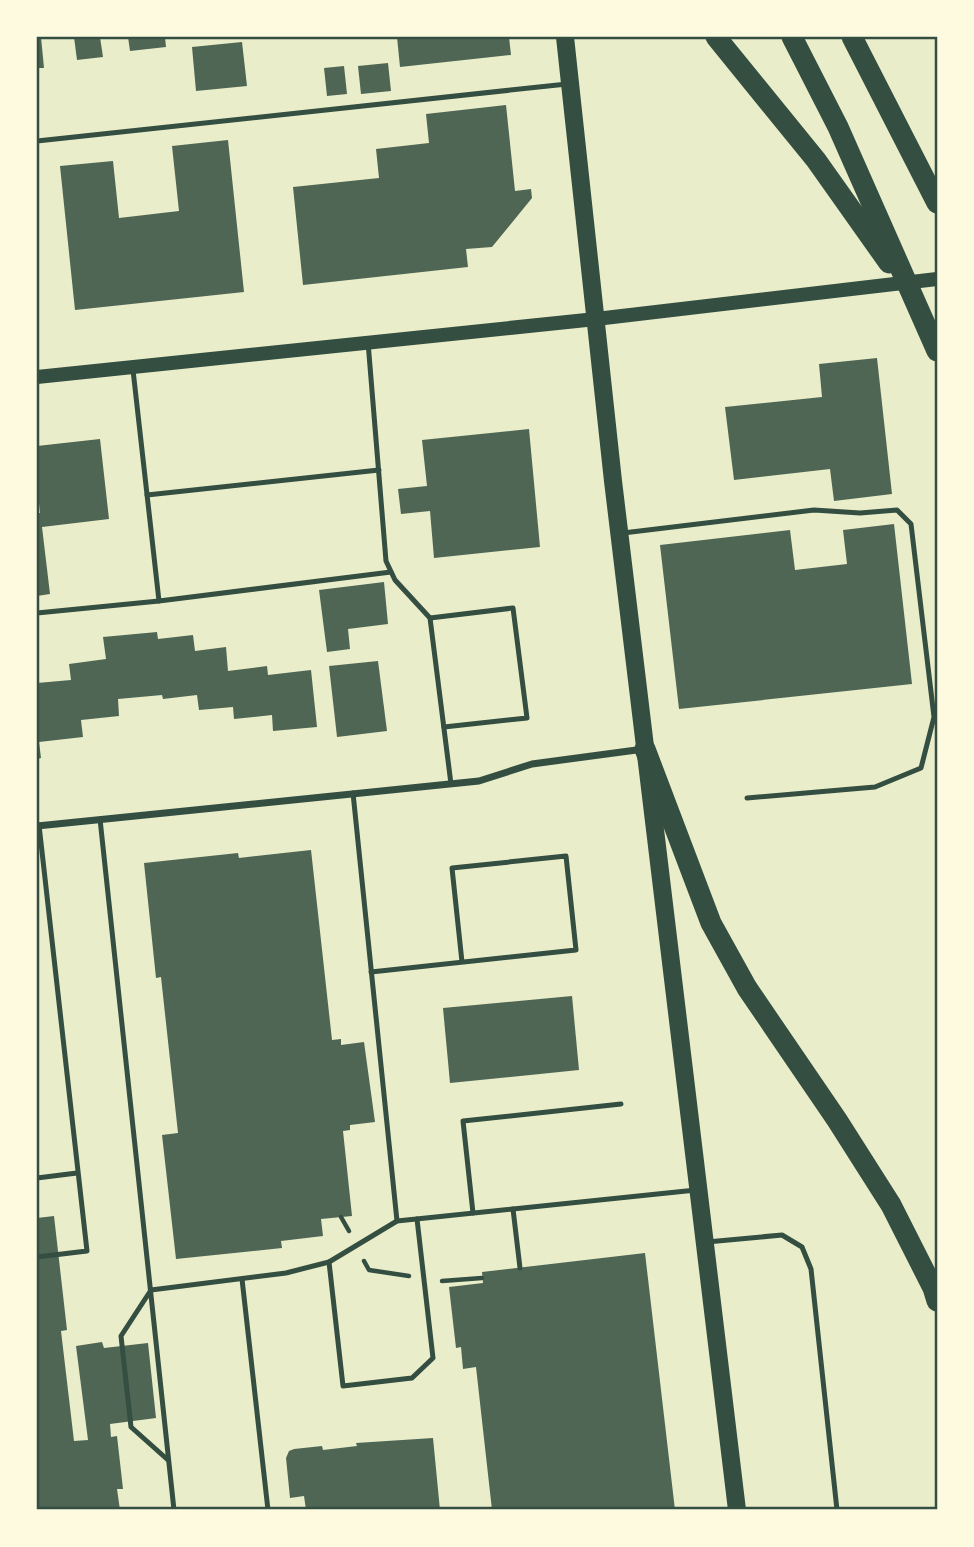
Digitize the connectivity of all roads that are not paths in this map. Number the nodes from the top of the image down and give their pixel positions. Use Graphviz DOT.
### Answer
graph roads {
  1 [pos="565,37"];
  2 [pos="716,37"];
  3 [pos="792,37"];
  4 [pos="852,37"];
  5 [pos="570,84"];
  6 [pos="37,141"];
  7 [pos="937,203"];
  8 [pos="937,279"];
  9 [pos="916,302"];
  10 [pos="596,319"];
  11 [pos="368,342"];
  12 [pos="937,351"];
  13 [pos="132,367"];
  14 [pos="37,377"];
  15 [pos="379,470"];
  16 [pos="147,495"];
  17 [pos="619,533"];
  18 [pos="391,572"];
  19 [pos="159,601"];
  20 [pos="37,613"];
  21 [pos="430,618"];
  22 [pos="444,727"];
  23 [pos="645,749"];
  24 [pos="451,784"];
  25 [pos="352,793"];
  26 [pos="747,798"];
  27 [pos="100,819"];
  28 [pos="38,825"];
  29 [pos="462,962"];
  30 [pos="371,972"];
  31 [pos="621,1104"];
  32 [pos="77,1173"];
  33 [pos="37,1178"];
  34 [pos="698,1189"];
  35 [pos="513,1209"];
  36 [pos="473,1213"];
  37 [pos="417,1219"];
  38 [pos="397,1221"];
  39 [pos="705,1242"];
  40 [pos="37,1257"];
  41 [pos="329,1262"];
  42 [pos="520,1268"];
  43 [pos="242,1279"];
  44 [pos="151,1290"];
  45 [pos="937,1301"];
  46 [pos="169,1461"];
  47 [pos="174,1510"];
  48 [pos="268,1510"];
  49 [pos="737,1510"];
  50 [pos="837,1510"];
  1 -- 5 [label="main road"];
  2 -- 9 [label="highway"];
  3 -- 9 [label="highway"];
  4 -- 7 [label="highway"];
  5 -- 6 [label="lane"];
  5 -- 10 [label="main road"];
  8 -- 10 [label="main road"];
  9 -- 12 [label="highway"];
  10 -- 11 [label="main road"];
  10 -- 17 [label="main road"];
  11 -- 13 [label="main road"];
  11 -- 15 [label="lane"];
  13 -- 14 [label="main road"];
  13 -- 16 [label="lane"];
  15 -- 16 [label="lane"];
  15 -- 18 [label="lane"];
  16 -- 19 [label="lane"];
  17 -- 23 [label="main road"];
  17 -- 26 [label="lane"];
  18 -- 19 [label="lane"];
  18 -- 21 [label="lane"];
  19 -- 20 [label="lane"];
  21 -- 22 [label="lane"];
  21 -- 22 [label="lane"];
  22 -- 24 [label="lane"];
  23 -- 24 [label="street"];
  23 -- 34 [label="main road"];
  23 -- 45 [label="highway"];
  24 -- 25 [label="street"];
  25 -- 27 [label="street"];
  25 -- 30 [label="lane"];
  27 -- 28 [label="street"];
  27 -- 44 [label="lane"];
  28 -- 32 [label="lane"];
  29 -- 29 [label="lane"];
  29 -- 30 [label="lane"];
  30 -- 38 [label="lane"];
  31 -- 36 [label="lane"];
  32 -- 33 [label="lane"];
  32 -- 40 [label="lane"];
  34 -- 35 [label="lane"];
  34 -- 39 [label="main road"];
  35 -- 36 [label="lane"];
  35 -- 42 [label="lane"];
  36 -- 37 [label="lane"];
  37 -- 38 [label="lane"];
  37 -- 41 [label="lane"];
  38 -- 41 [label="lane"];
  39 -- 49 [label="main road"];
  39 -- 50 [label="lane"];
  41 -- 43 [label="lane"];
  43 -- 44 [label="lane"];
  43 -- 48 [label="lane"];
  44 -- 46 [label="lane"];
  44 -- 46 [label="lane"];
  46 -- 47 [label="lane"];
}
